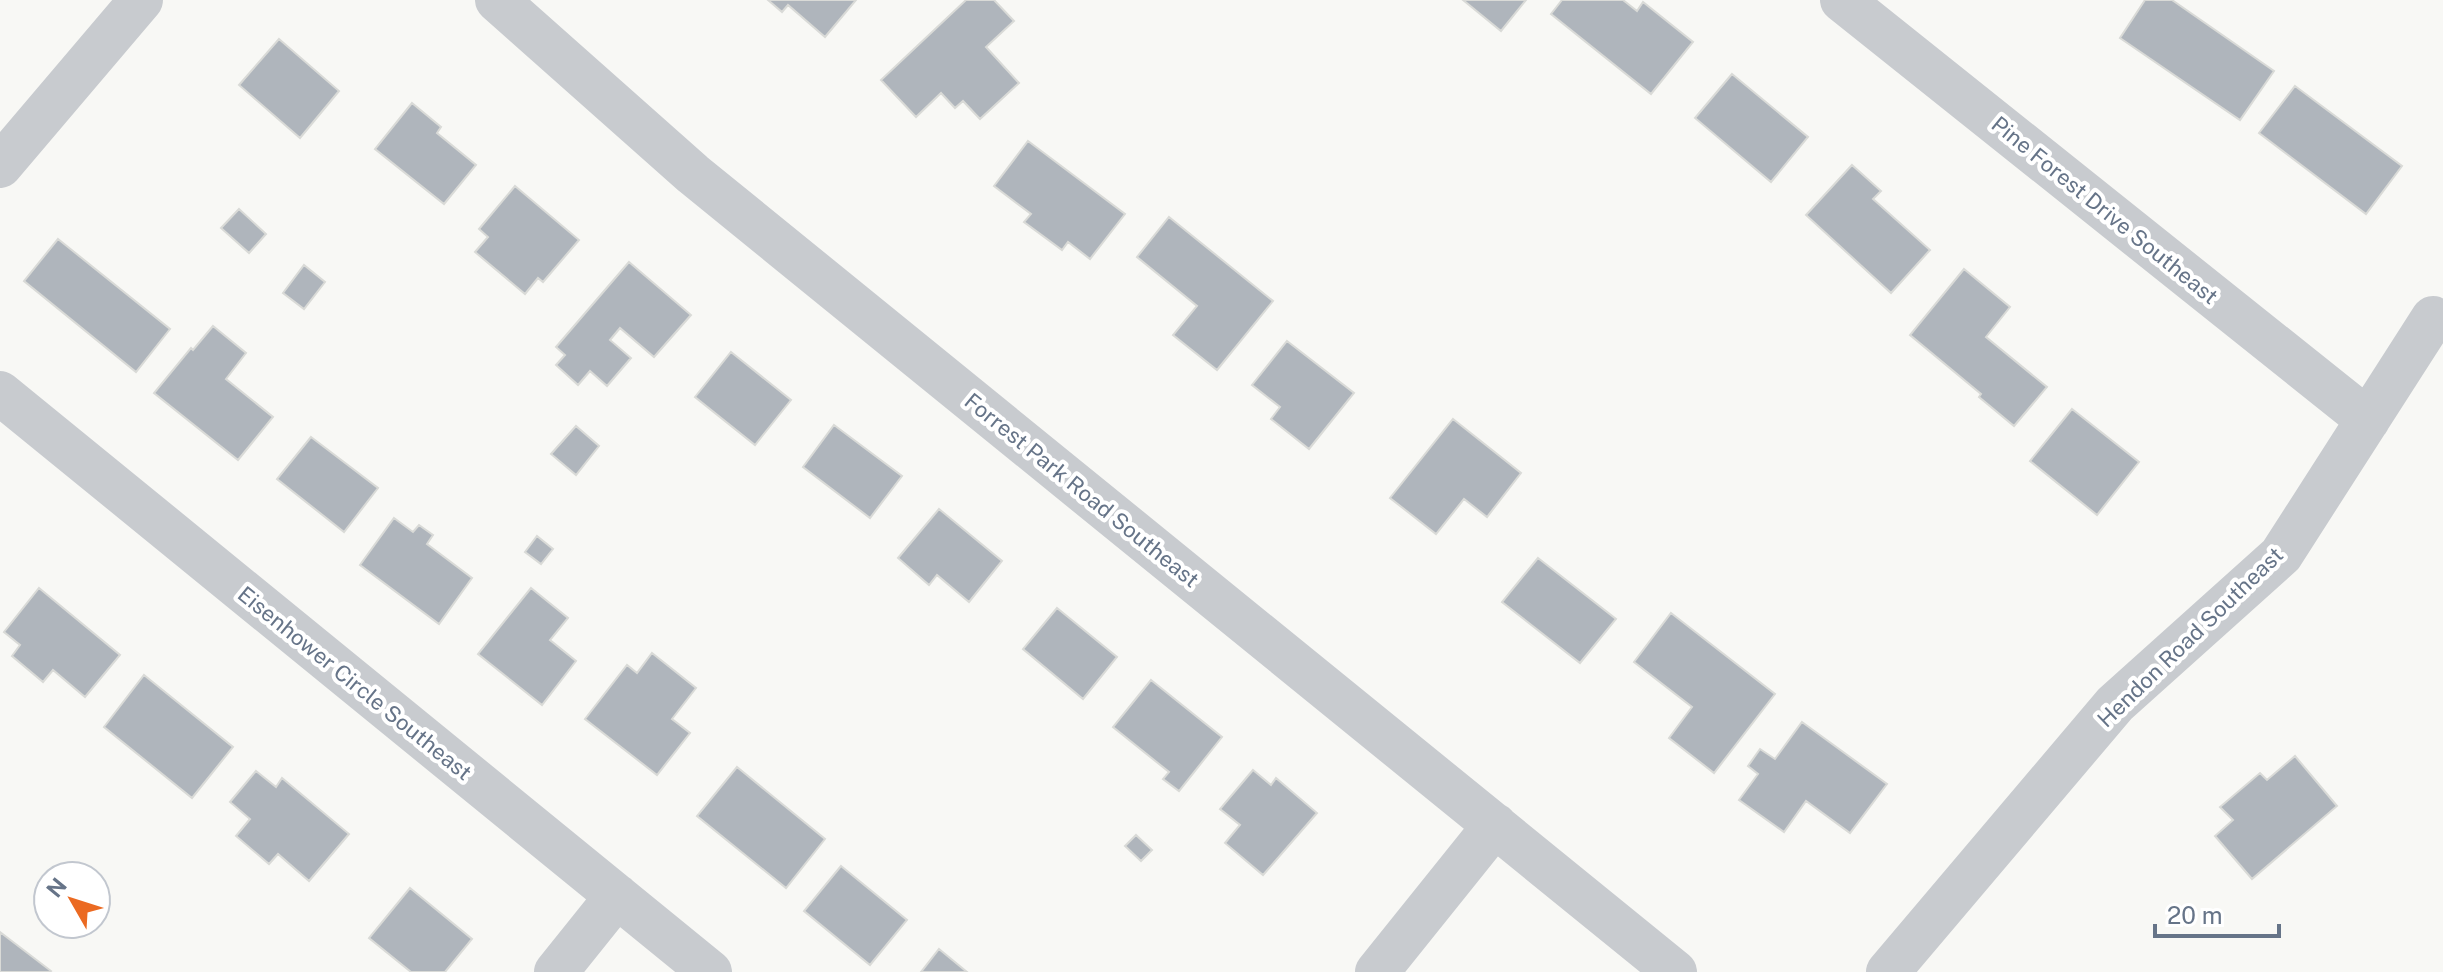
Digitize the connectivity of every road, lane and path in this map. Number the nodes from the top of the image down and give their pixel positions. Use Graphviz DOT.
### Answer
graph roads {
  1 [pos="141,0"];
  2 [pos="497,0"];
  3 [pos="1842,0"];
  4 [pos="0,166"];
  5 [pos="2433,318"];
  6 [pos="0,393"];
  7 [pos="2368,420"];
  8 [pos="1495,825"];
  9 [pos="617,896"];
  10 [pos="556,972"];
  11 [pos="710,972"];
  12 [pos="1377,972"];
  13 [pos="1675,972"];
  14 [pos="1888,972"];
  1 -- 4 [label="street"];
  2 -- 8 [label="street, Forrest Park Road Southeast"];
  3 -- 7 [label="street, Pine Forest Drive Southeast"];
  5 -- 7 [label="street, Hendon Road Southeast"];
  6 -- 9 [label="street, Eisenhower Circle Southeast"];
  7 -- 14 [label="street, Hendon Road Southeast"];
  8 -- 12 [label="street"];
  8 -- 13 [label="street, Forrest Park Road Southeast"];
  9 -- 10 [label="street"];
  9 -- 11 [label="street, Eisenhower Circle Southeast"];
}
